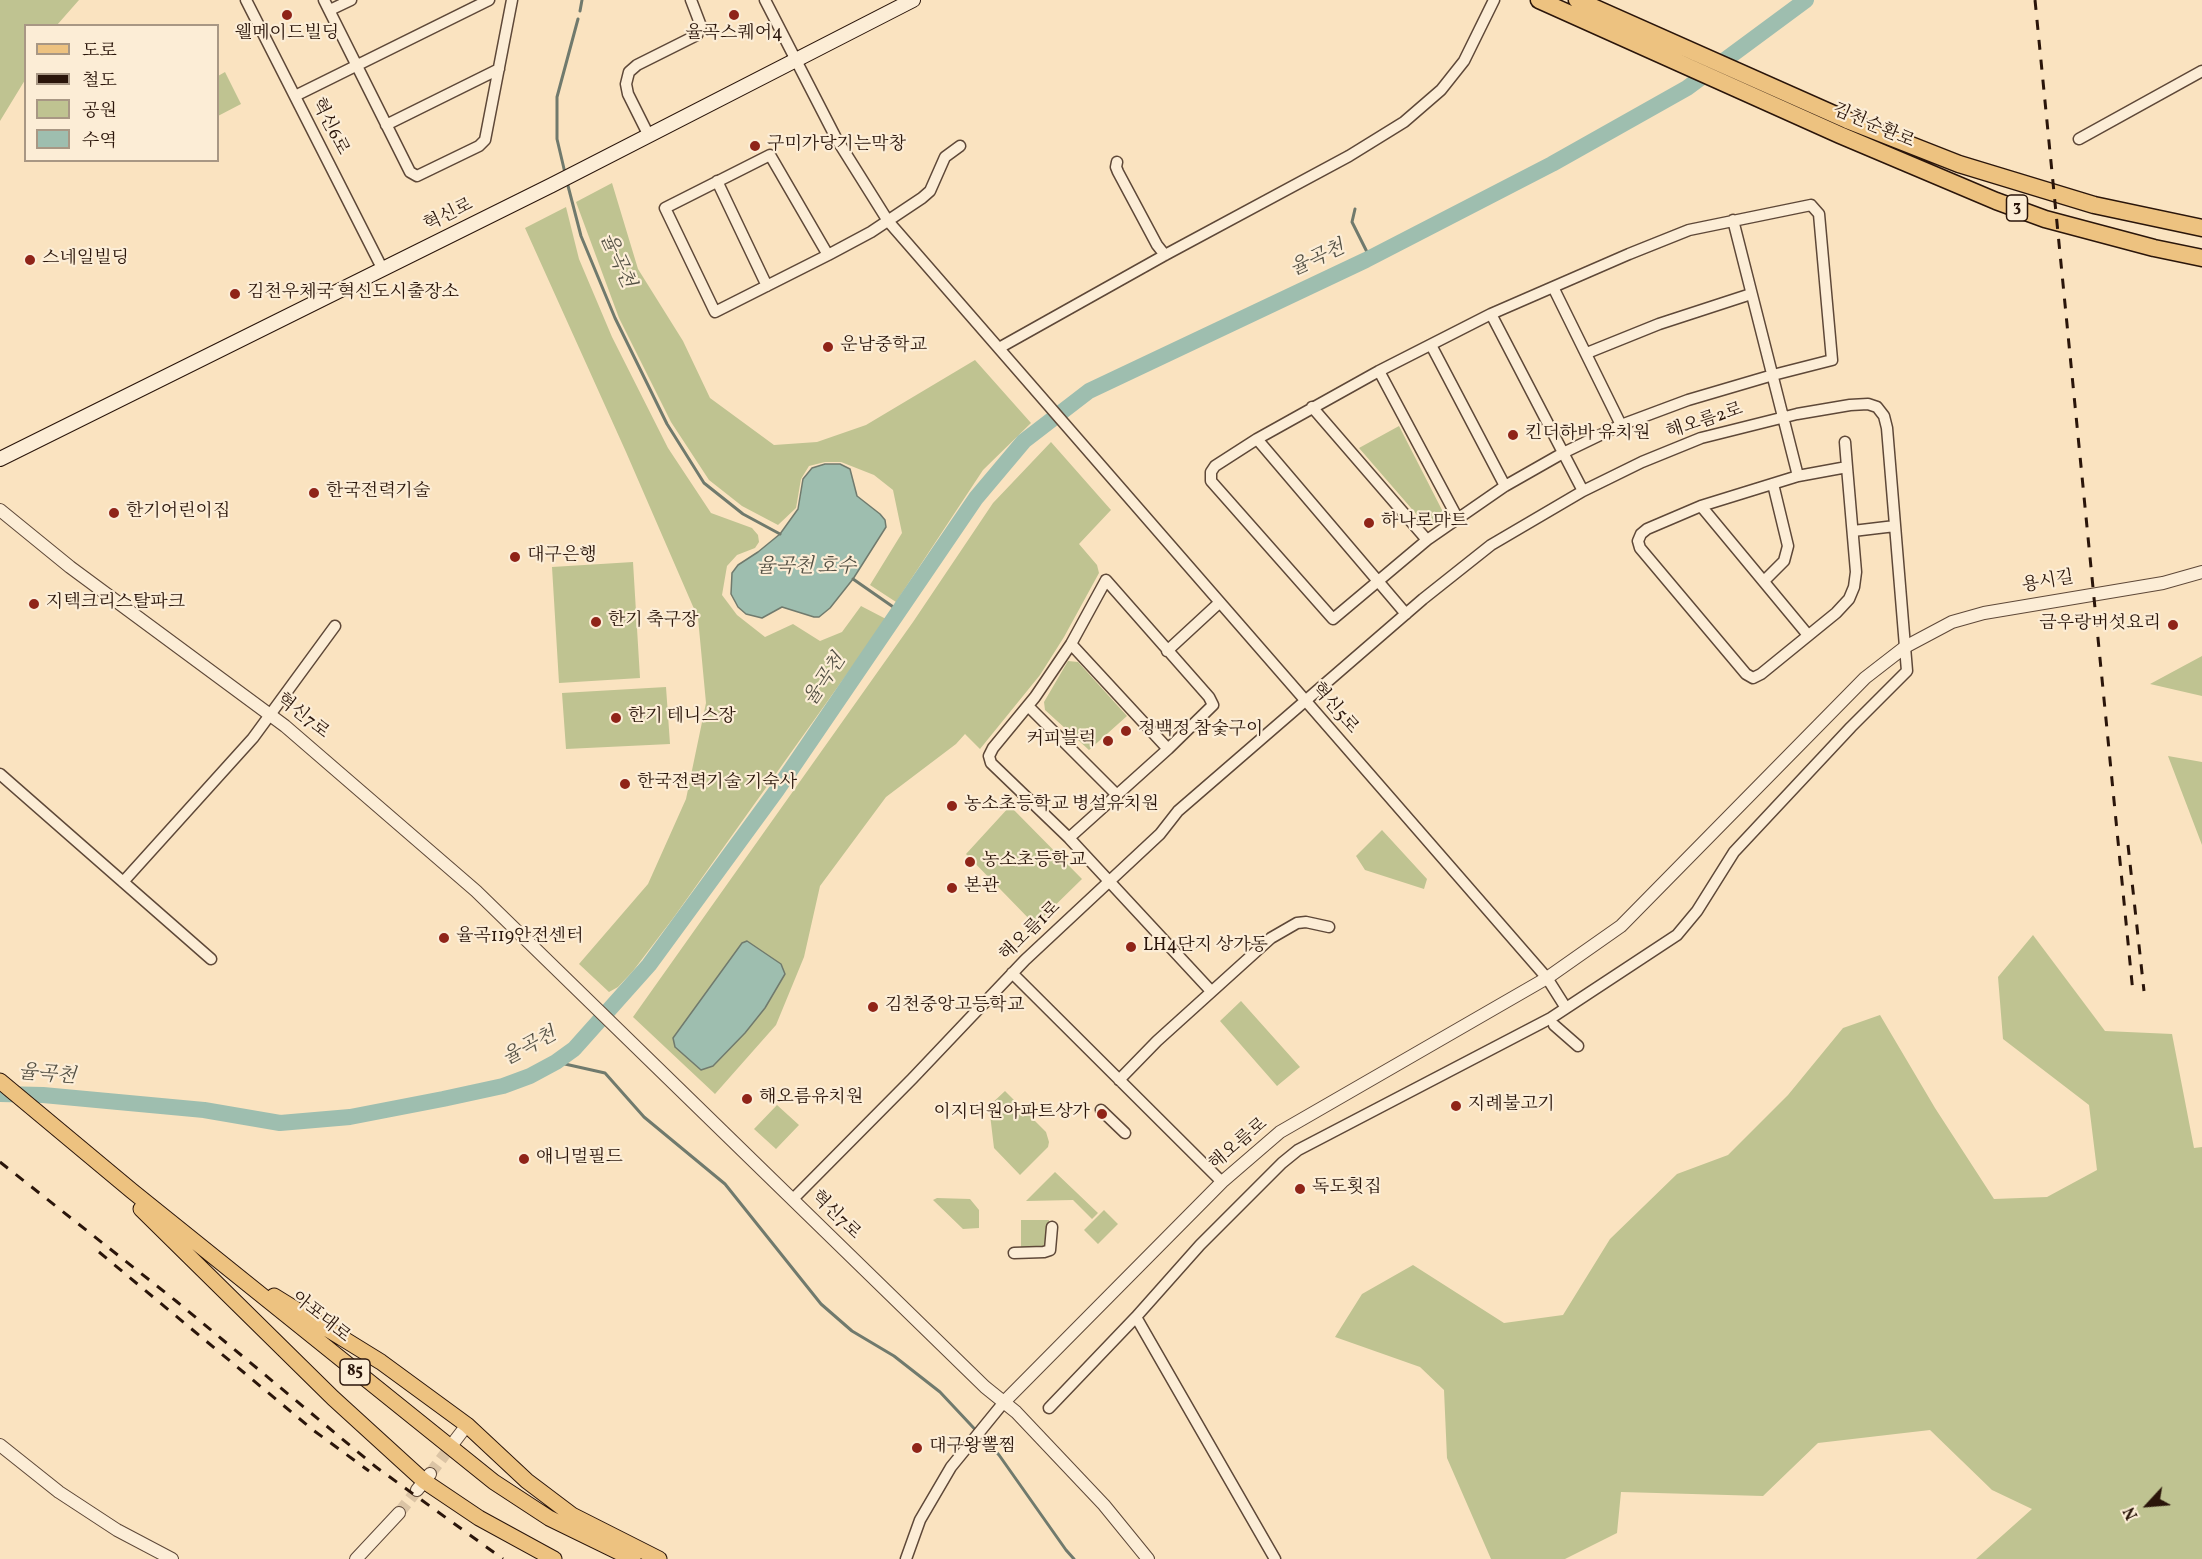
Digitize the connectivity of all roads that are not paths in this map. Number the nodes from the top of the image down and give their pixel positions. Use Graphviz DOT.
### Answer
graph roads {
  1 [pos="246,0"];
  2 [pos="351,0"];
  3 [pos="489,0"];
  4 [pos="512,0"];
  5 [pos="691,0"];
  6 [pos="765,0"];
  7 [pos="913,0"];
  8 [pos="1494,0"];
  9 [pos="1539,0"];
  10 [pos="1577,0"];
  11 [pos="327,5"];
  12 [pos="796,61"];
  13 [pos="357,65"];
  14 [pos="499,69"];
  15 [pos="2202,70"];
  16 [pos="295,96"];
  17 [pos="386,125"];
  18 [pos="1844,127"];
  19 [pos="649,136"];
  20 [pos="2079,139"];
  21 [pos="960,146"];
  22 [pos="1117,162"];
  23 [pos="717,181"];
  24 [pos="1734,220"];
  25 [pos="888,221"];
  26 [pos="2202,228"];
  27 [pos="828,255"];
  28 [pos="1165,255"];
  29 [pos="2202,258"];
  30 [pos="382,268"];
  31 [pos="767,286"];
  32 [pos="1553,286"];
  33 [pos="1751,294"];
  34 [pos="1491,314"];
  35 [pos="1431,345"];
  36 [pos="999,348"];
  37 [pos="1587,353"];
  38 [pos="1379,371"];
  39 [pos="1773,375"];
  40 [pos="1312,408"];
  41 [pos="1783,417"];
  42 [pos="1621,425"];
  43 [pos="1257,439"];
  44 [pos="1845,442"];
  45 [pos="1563,453"];
  46 [pos="0,459"];
  47 [pos="1847,467"];
  48 [pos="1798,476"];
  49 [pos="1773,484"];
  50 [pos="1505,486"];
  51 [pos="1583,491"];
  52 [pos="1701,506"];
  53 [pos="0,510"];
  54 [pos="1458,519"];
  55 [pos="1895,526"];
  56 [pos="1853,531"];
  57 [pos="1428,540"];
  58 [pos="2202,572"];
  59 [pos="1379,581"];
  60 [pos="1764,581"];
  61 [pos="1219,603"];
  62 [pos="1406,614"];
  63 [pos="335,626"];
  64 [pos="1808,635"];
  65 [pos="1071,644"];
  66 [pos="1905,647"];
  67 [pos="1167,651"];
  68 [pos="1306,702"];
  69 [pos="1028,706"];
  70 [pos="271,714"];
  71 [pos="1168,749"];
  72 [pos="0,774"];
  73 [pos="1117,795"];
  74 [pos="1069,838"];
  75 [pos="1109,880"];
  76 [pos="123,882"];
  77 [pos="1329,927"];
  78 [pos="211,959"];
  79 [pos="1012,973"];
  80 [pos="1547,978"];
  81 [pos="1211,991"];
  82 [pos="1566,1008"];
  83 [pos="1554,1025"];
  84 [pos="1578,1046"];
  85 [pos="1119,1080"];
  86 [pos="0,1081"];
  87 [pos="0,1094"];
  88 [pos="1101,1110"];
  89 [pos="1125,1133"];
  90 [pos="90,1162"];
  91 [pos="1222,1182"];
  92 [pos="793,1200"];
  93 [pos="141,1209"];
  94 [pos="1052,1227"];
  95 [pos="192,1240"];
  96 [pos="1014,1253"];
  97 [pos="1137,1317"];
  98 [pos="1004,1402"];
  99 [pos="1049,1408"];
  100 [pos="467,1425"];
  101 [pos="454,1442"];
  102 [pos="0,1445"];
  103 [pos="399,1513"];
  104 [pos="172,1559"];
  105 [pos="356,1559"];
  106 [pos="554,1559"];
  107 [pos="611,1559"];
  108 [pos="633,1559"];
  109 [pos="659,1559"];
  110 [pos="906,1559"];
  111 [pos="1148,1559"];
  112 [pos="1275,1559"];
  1 -- 16 [label="street, 혁신6로"];
  2 -- 11 [label="street"];
  3 -- 13 [label="street"];
  4 -- 14 [label="street"];
  5 -- 19 [label="street"];
  6 -- 12 [label="street, 혁신5로"];
  7 -- 12 [label="main road, 혁신로"];
  8 -- 28 [label="street"];
  9 -- 18 [label="highway, 김천순환로 / 3"];
  10 -- 18 [label="highway, 김천순환로 / 3"];
  11 -- 13 [label="street"];
  12 -- 19 [label="main road, 혁신로"];
  12 -- 25 [label="street, 혁신5로"];
  13 -- 16 [label="street"];
  13 -- 17 [label="street"];
  14 -- 17 [label="street"];
  14 -- 17 [label="street"];
  15 -- 20 [label="street"];
  16 -- 30 [label="street, 혁신6로"];
  18 -- 26 [label="highway, 김천순환로 / 3"];
  18 -- 29 [label="highway, 김천순환로 / 3"];
  19 -- 30 [label="main road, 혁신로"];
  21 -- 25 [label="street"];
  22 -- 28 [label="street"];
  23 -- 27 [label="street"];
  23 -- 31 [label="street"];
  23 -- 31 [label="street"];
  24 -- 32 [label="street"];
  24 -- 33 [label="street"];
  24 -- 39 [label="street"];
  25 -- 27 [label="street"];
  25 -- 36 [label="street, 혁신5로"];
  27 -- 31 [label="street"];
  28 -- 36 [label="street"];
  30 -- 46 [label="main road, 혁신로"];
  32 -- 34 [label="street"];
  32 -- 37 [label="street"];
  33 -- 37 [label="street"];
  33 -- 39 [label="street"];
  34 -- 35 [label="street"];
  34 -- 45 [label="street"];
  35 -- 38 [label="street"];
  35 -- 50 [label="street"];
  36 -- 61 [label="street, 혁신5로"];
  37 -- 42 [label="street"];
  38 -- 40 [label="street"];
  38 -- 54 [label="street"];
  39 -- 41 [label="street"];
  39 -- 42 [label="street"];
  40 -- 43 [label="street"];
  40 -- 57 [label="street"];
  41 -- 48 [label="street"];
  41 -- 51 [label="street, 해오름2로"];
  41 -- 55 [label="street, 해오름2로"];
  42 -- 45 [label="street"];
  43 -- 59 [label="street"];
  43 -- 59 [label="street"];
  44 -- 47 [label="street"];
  45 -- 50 [label="street"];
  45 -- 51 [label="street"];
  47 -- 48 [label="street"];
  47 -- 56 [label="street"];
  48 -- 49 [label="street"];
  49 -- 52 [label="street"];
  49 -- 60 [label="street"];
  50 -- 54 [label="street"];
  51 -- 62 [label="street, 해오름2로"];
  52 -- 60 [label="street"];
  52 -- 64 [label="street"];
  53 -- 70 [label="street, 혁신7로"];
  54 -- 57 [label="street"];
  55 -- 56 [label="street"];
  55 -- 66 [label="street, 해오름2로"];
  56 -- 64 [label="street"];
  57 -- 59 [label="street"];
  58 -- 66 [label="street, 용시길"];
  59 -- 62 [label="street"];
  60 -- 64 [label="street"];
  61 -- 67 [label="street"];
  61 -- 68 [label="street, 혁신5로"];
  62 -- 68 [label="street, 해오름2로"];
  63 -- 70 [label="street"];
  65 -- 67 [label="street"];
  65 -- 69 [label="street"];
  65 -- 71 [label="street"];
  66 -- 80 [label="street, 용시길"];
  66 -- 82 [label="street, 해오름2로"];
  67 -- 71 [label="street"];
  68 -- 75 [label="street, 해오름1로"];
  68 -- 80 [label="street, 혁신5로"];
  69 -- 73 [label="street"];
  69 -- 74 [label="street"];
  70 -- 76 [label="street"];
  70 -- 92 [label="street, 혁신7로"];
  71 -- 73 [label="street"];
  72 -- 76 [label="street"];
  73 -- 74 [label="street"];
  74 -- 75 [label="street"];
  75 -- 79 [label="street, 해오름1로"];
  75 -- 81 [label="street"];
  76 -- 78 [label="street"];
  77 -- 81 [label="street"];
  79 -- 85 [label="street"];
  79 -- 92 [label="street, 해오름1로"];
  80 -- 82 [label="street, 혁신5로"];
  80 -- 91 [label="street, 해오름로"];
  81 -- 85 [label="street"];
  82 -- 97 [label="street, 해오름2로"];
  83 -- 84 [label="street"];
  85 -- 91 [label="street"];
  86 -- 90 [label="main road, 아포대로 / 85"];
  87 -- 90 [label="main road, 아포대로 / 85"];
  88 -- 89 [label="street"];
  90 -- 93 [label="main road, 아포대로 / 85"];
  90 -- 95 [label="main road, 아포대로 / 85"];
  91 -- 98 [label="street, 해오름로"];
  92 -- 98 [label="street, 혁신7로"];
  93 -- 106 [label="main road"];
  93 -- 107 [label="main road, 아포대로 / 85"];
  94 -- 96 [label="street"];
  95 -- 100 [label="main road"];
  95 -- 108 [label="main road, 아포대로 / 85"];
  97 -- 99 [label="street, 해오름2로"];
  97 -- 112 [label="street"];
  98 -- 110 [label="street"];
  98 -- 111 [label="street, 혁신7로"];
  100 -- 101 [label="street"];
  100 -- 109 [label="main road"];
  102 -- 104 [label="street"];
  103 -- 105 [label="street"];
}
